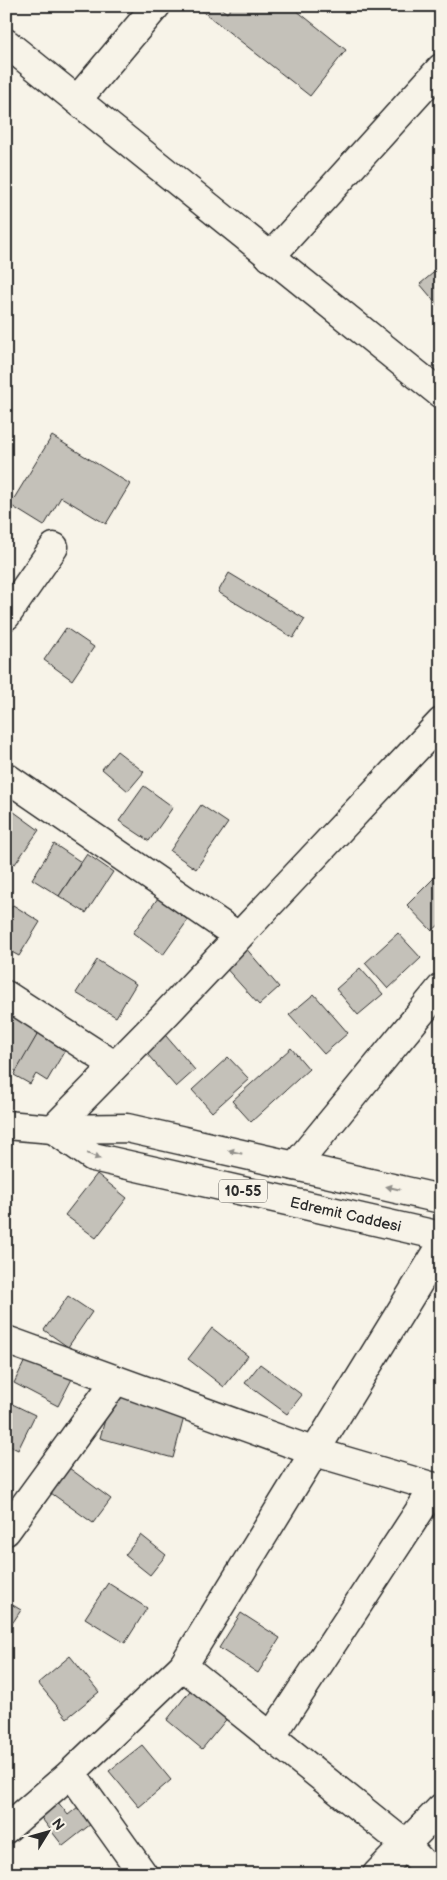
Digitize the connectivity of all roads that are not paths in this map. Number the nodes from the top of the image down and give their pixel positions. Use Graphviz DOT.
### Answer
graph roads {
  1 [pos="156,6"];
  2 [pos="6,43"];
  3 [pos="441,68"];
  4 [pos="77,100"];
  5 [pos="270,256"];
  6 [pos="441,394"];
  7 [pos="54,547"];
  8 [pos="6,616"];
  9 [pos="441,722"];
  10 [pos="6,777"];
  11 [pos="238,936"];
  12 [pos="441,988"];
  13 [pos="6,996"];
  14 [pos="114,1065"];
  15 [pos="6,1125"];
  16 [pos="53,1129"];
  17 [pos="295,1166"];
  18 [pos="441,1199"];
  19 [pos="441,1236"];
  20 [pos="441,1246"];
  21 [pos="6,1340"];
  22 [pos="116,1380"];
  23 [pos="315,1452"];
  24 [pos="438,1488"];
  25 [pos="6,1531"];
  26 [pos="183,1666"];
  27 [pos="271,1737"];
  28 [pos="72,1773"];
  29 [pos="441,1808"];
  30 [pos="6,1829"];
  31 [pos="406,1845"];
  32 [pos="144,1874"];
  33 [pos="376,1874"];
  34 [pos="433,1874"];
  1 -- 4 [label="street"];
  2 -- 4 [label="street"];
  3 -- 5 [label="street"];
  4 -- 5 [label="street"];
  5 -- 6 [label="street"];
  7 -- 8 [label="street"];
  9 -- 11 [label="street"];
  10 -- 11 [label="street"];
  11 -- 14 [label="street"];
  12 -- 17 [label="street"];
  13 -- 14 [label="street"];
  14 -- 16 [label="street"];
  15 -- 16 [label="street"];
  17 -- 16 [label="street, one-way"];
  16 -- 19 [label="street, Edremit Caddesi / 10-55, one-way"];
  18 -- 17 [label="street, one-way"];
  20 -- 23 [label="street"];
  21 -- 22 [label="street"];
  22 -- 23 [label="street"];
  22 -- 25 [label="street"];
  23 -- 24 [label="street"];
  23 -- 26 [label="street"];
  24 -- 27 [label="street"];
  26 -- 27 [label="street"];
  26 -- 28 [label="street"];
  27 -- 31 [label="street"];
  28 -- 30 [label="street"];
  28 -- 32 [label="street"];
  29 -- 31 [label="street"];
  31 -- 33 [label="street"];
  31 -- 34 [label="street"];
}
